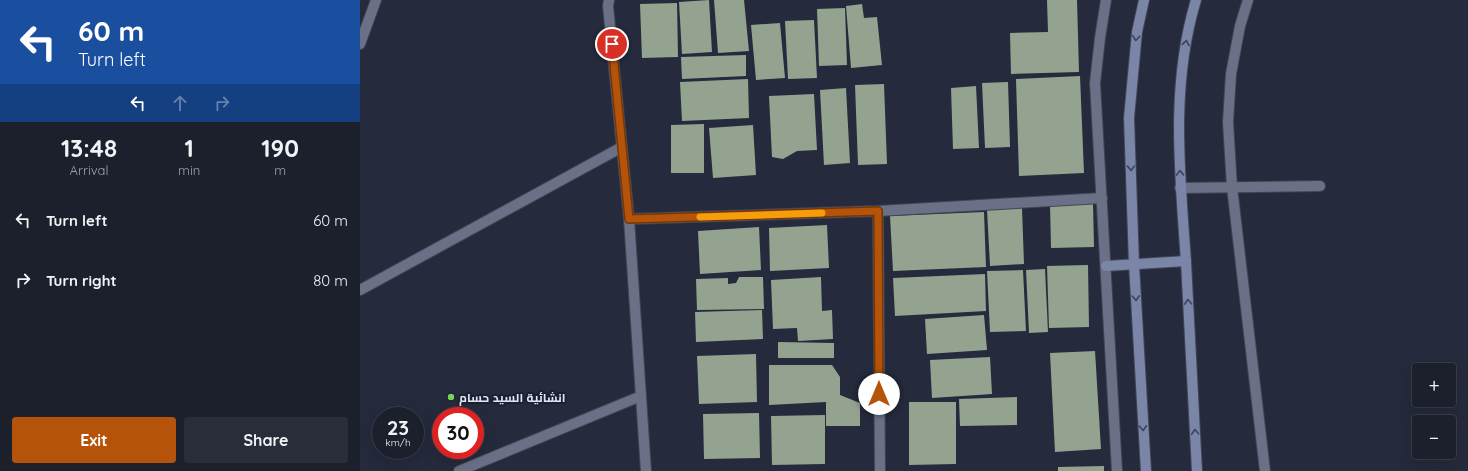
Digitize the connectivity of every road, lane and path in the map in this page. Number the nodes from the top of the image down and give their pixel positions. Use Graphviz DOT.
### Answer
graph roads {
  1 [pos="376,0"];
  2 [pos="609,0"];
  3 [pos="1106,0"];
  4 [pos="1144,0"];
  5 [pos="1196,0"];
  6 [pos="1248,0"];
  7 [pos="360,44"];
  8 [pos="622,147"];
  9 [pos="1320,186"];
  10 [pos="1232,187"];
  11 [pos="1180,188"];
  12 [pos="1102,198"];
  13 [pos="878,211"];
  14 [pos="629,219"];
  15 [pos="1186,262"];
  16 [pos="1134,264"];
  17 [pos="1106,266"];
  18 [pos="360,290"];
  19 [pos="641,396"];
  20 [pos="459,471"];
  21 [pos="646,471"];
  22 [pos="880,471"];
  23 [pos="1117,471"];
  24 [pos="1146,471"];
  25 [pos="1197,471"];
  26 [pos="1265,471"];
  1 -- 7 [label="street"];
  2 -- 8 [label="street"];
  3 -- 12 [label="street"];
  4 -- 16 [label="main road, one-way"];
  11 -- 5 [label="main road, one-way"];
  6 -- 10 [label="street"];
  8 -- 14 [label="street"];
  8 -- 18 [label="street"];
  9 -- 10 [label="street"];
  10 -- 11 [label="street"];
  10 -- 26 [label="street"];
  11 -- 15 [label="main road"];
  12 -- 13 [label="street"];
  12 -- 17 [label="street"];
  13 -- 14 [label="street"];
  13 -- 22 [label="street"];
  14 -- 19 [label="street"];
  15 -- 16 [label="main road"];
  25 -- 15 [label="main road, one-way"];
  16 -- 17 [label="main road"];
  16 -- 24 [label="main road, one-way"];
  17 -- 23 [label="street"];
  19 -- 20 [label="street"];
  19 -- 21 [label="street"];
}
